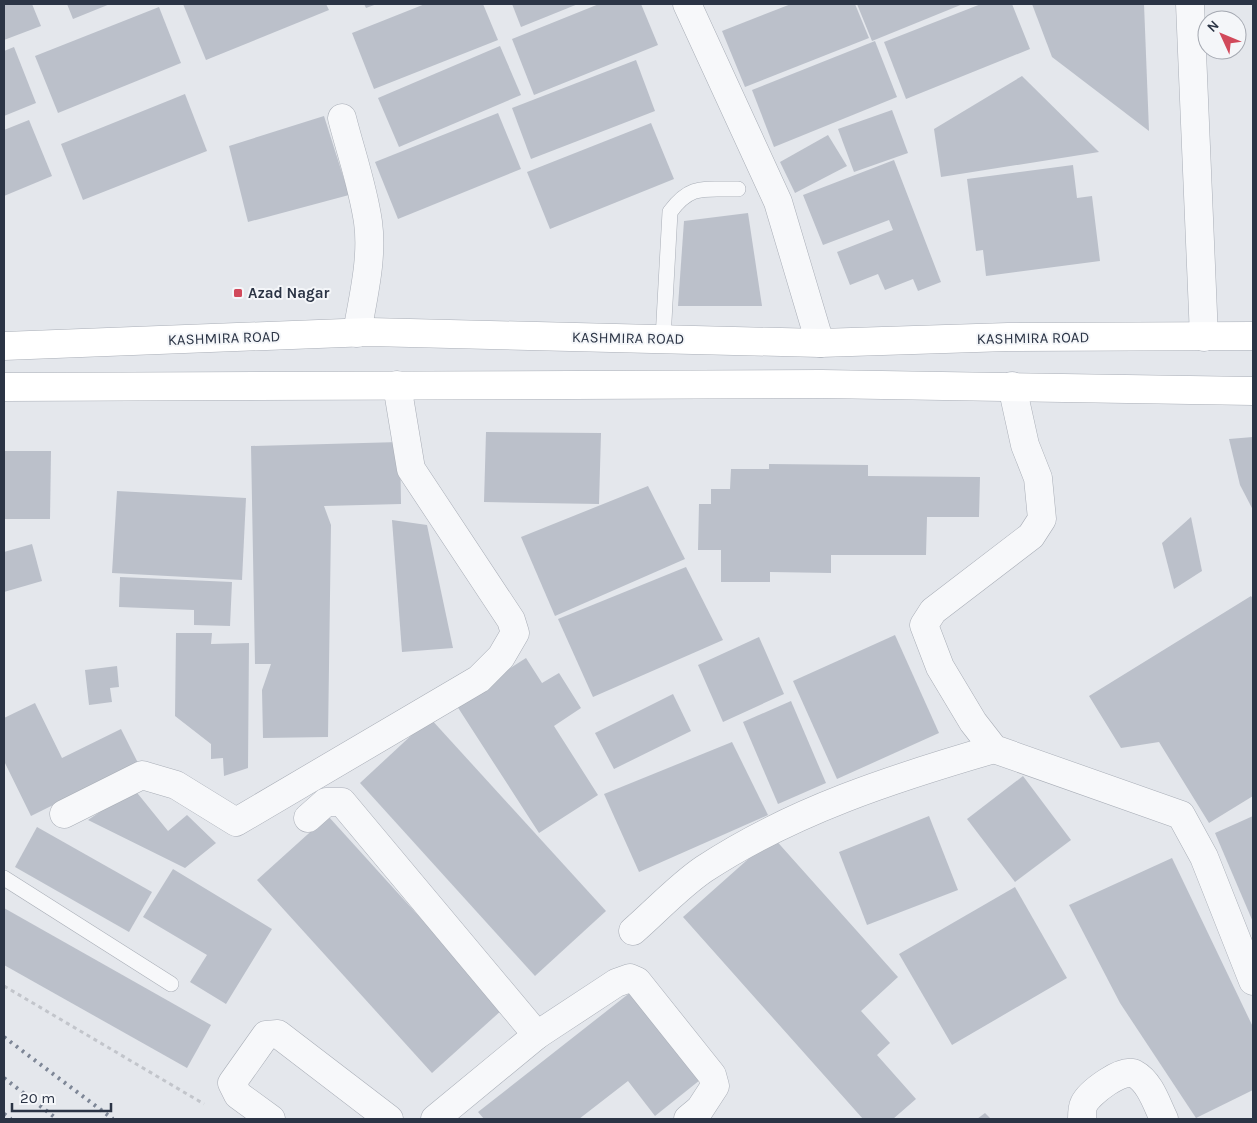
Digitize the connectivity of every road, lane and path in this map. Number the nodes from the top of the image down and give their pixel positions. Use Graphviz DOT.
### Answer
graph roads {
  1 [pos="687,4"];
  2 [pos="1190,4"];
  3 [pos="342,118"];
  4 [pos="738,189"];
  5 [pos="357,333"];
  6 [pos="1253,336"];
  7 [pos="1204,337"];
  8 [pos="663,339"];
  9 [pos="820,343"];
  10 [pos="4,346"];
  11 [pos="397,385"];
  12 [pos="1012,386"];
  13 [pos="4,387"];
  14 [pos="1253,391"];
  15 [pos="994,749"];
  16 [pos="64,814"];
  17 [pos="308,818"];
  18 [pos="4,878"];
  19 [pos="633,931"];
  20 [pos="1253,981"];
  21 [pos="171,984"];
  22 [pos="4,986"];
  23 [pos="537,1036"];
  24 [pos="204,1104"];
  25 [pos="271,1119"];
  26 [pos="389,1119"];
  27 [pos="435,1119"];
  28 [pos="688,1119"];
  29 [pos="1082,1119"];
  30 [pos="1164,1119"];
  1 -- 9 [label="street"];
  2 -- 7 [label="street"];
  3 -- 5 [label="street"];
  4 -- 8 [label="lane"];
  5 -- 8 [label="main road, KASHMIRA ROAD"];
  5 -- 10 [label="main road, KASHMIRA ROAD"];
  6 -- 7 [label="main road, KASHMIRA ROAD"];
  7 -- 9 [label="main road, KASHMIRA ROAD"];
  8 -- 9 [label="main road, KASHMIRA ROAD"];
  11 -- 12 [label="main road"];
  11 -- 13 [label="main road"];
  11 -- 16 [label="street"];
  12 -- 14 [label="main road"];
  12 -- 15 [label="street"];
  15 -- 19 [label="street"];
  15 -- 20 [label="street"];
  17 -- 23 [label="street"];
  18 -- 21 [label="lane"];
  22 -- 24 [label="path"];
  23 -- 27 [label="street"];
  23 -- 28 [label="street"];
  25 -- 26 [label="street"];
  29 -- 30 [label="street"];
}
